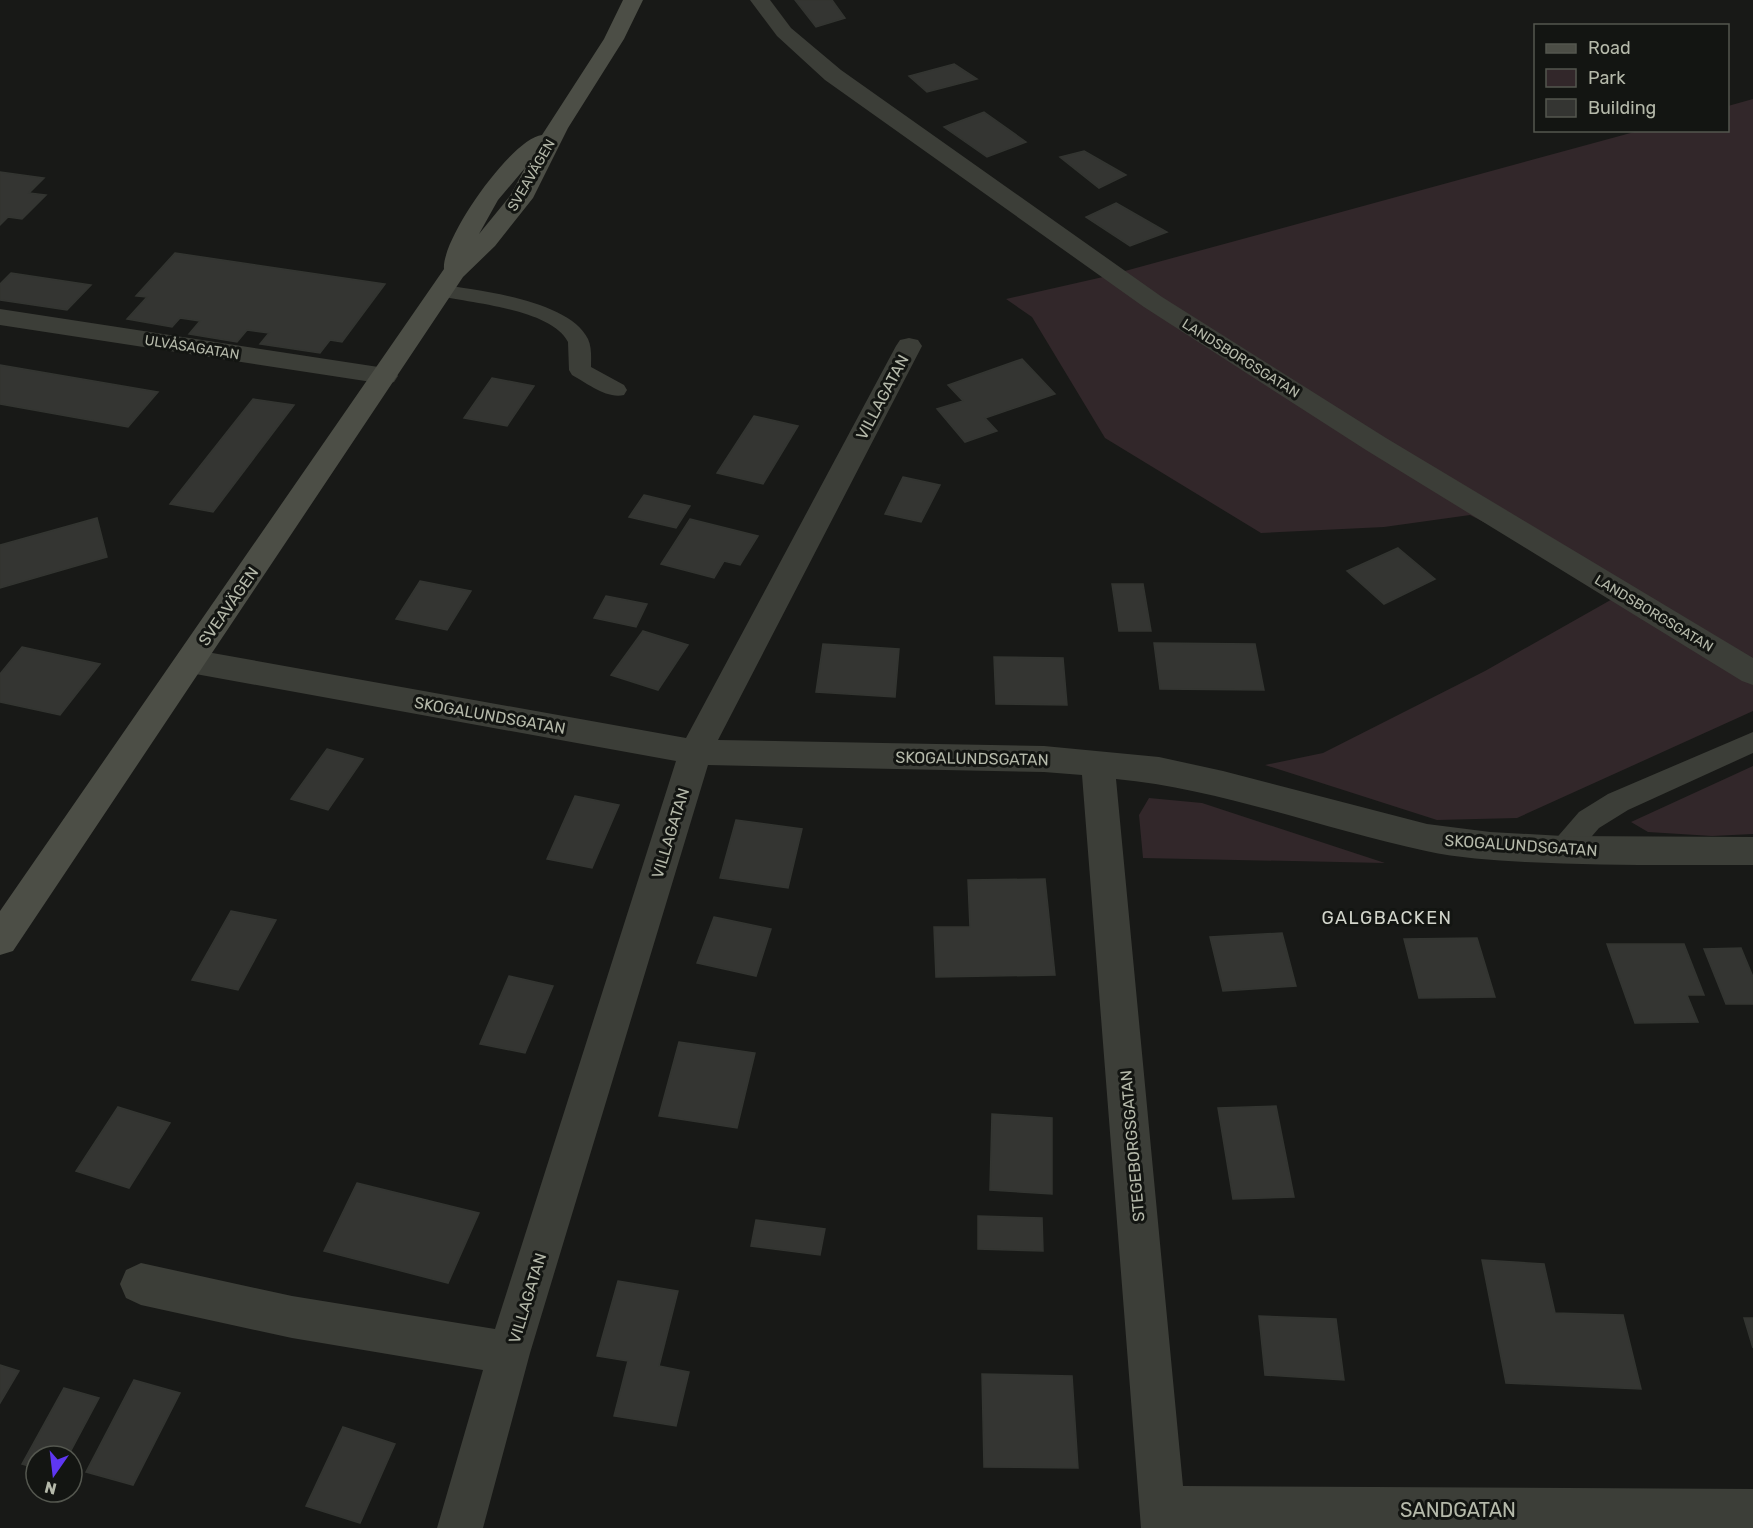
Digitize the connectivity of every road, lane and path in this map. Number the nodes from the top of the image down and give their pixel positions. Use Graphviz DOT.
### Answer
graph roads {
  1 [pos="633,0"];
  2 [pos="760,0"];
  3 [pos="448,281"];
  4 [pos="0,317"];
  5 [pos="909,346"];
  6 [pos="385,376"];
  7 [pos="616,390"];
  8 [pos="190,661"];
  9 [pos="1753,673"];
  10 [pos="1753,742"];
  11 [pos="695,752"];
  12 [pos="1098,764"];
  13 [pos="1563,850"];
  14 [pos="1753,851"];
  15 [pos="0,940"];
  16 [pos="141,1284"];
  17 [pos="509,1353"];
  18 [pos="1753,1512"];
  19 [pos="1164,1518"];
  20 [pos="460,1528"];
  1 -- 3 [label="main road, SVEAVÄGEN"];
  2 -- 9 [label="street, LANDSBORGSGATAN"];
  3 -- 6 [label="main road, SVEAVÄGEN"];
  3 -- 7 [label="lane"];
  4 -- 6 [label="street, ULVÅSAGATAN"];
  5 -- 11 [label="street, VILLAGATAN"];
  6 -- 8 [label="main road, SVEAVÄGEN"];
  8 -- 11 [label="street, SKOGALUNDSGATAN"];
  8 -- 15 [label="main road, SVEAVÄGEN"];
  10 -- 13 [label="lane"];
  11 -- 12 [label="street, SKOGALUNDSGATAN"];
  11 -- 17 [label="street, VILLAGATAN"];
  12 -- 13 [label="street, SKOGALUNDSGATAN"];
  12 -- 19 [label="street, STEGEBORGSGATAN"];
  13 -- 14 [label="street, SKOGALUNDSGATAN"];
  16 -- 17 [label="street, VILLAGATAN"];
  17 -- 20 [label="street, VILLAGATAN"];
  18 -- 19 [label="street, SANDGATAN"];
}
